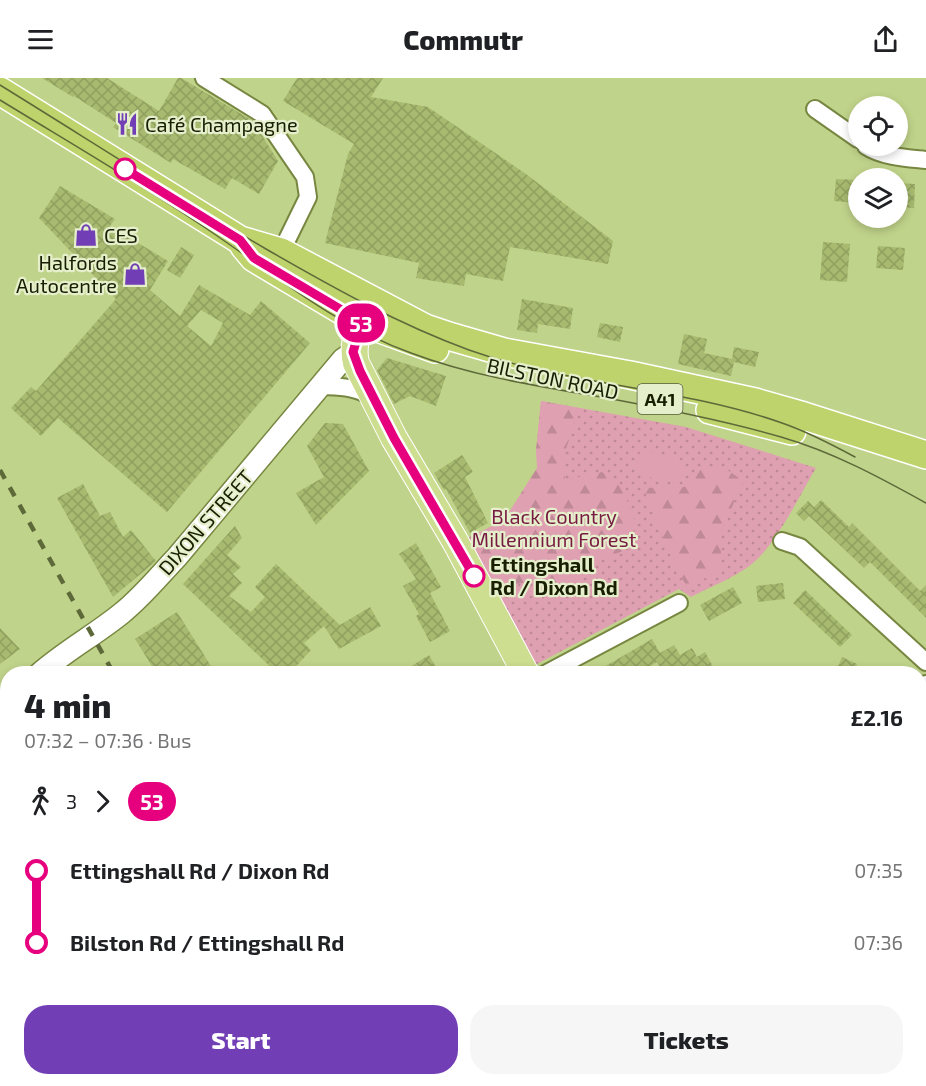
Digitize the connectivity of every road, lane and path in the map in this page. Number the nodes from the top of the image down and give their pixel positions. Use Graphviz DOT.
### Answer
graph roads {
  1 [pos="204,78"];
  2 [pos="0,91"];
  3 [pos="815,109"];
  4 [pos="848,133"];
  5 [pos="897,156"];
  6 [pos="926,160"];
  7 [pos="240,240"];
  8 [pos="281,252"];
  9 [pos="369,312"];
  10 [pos="353,352"];
  11 [pos="320,386"];
  12 [pos="372,397"];
  13 [pos="926,455"];
  14 [pos="926,468"];
  15 [pos="782,541"];
  16 [pos="679,603"];
  17 [pos="926,663"];
  18 [pos="49,666"];
  19 [pos="522,666"];
  20 [pos="560,666"];
  1 -- 8 [label="street"];
  2 -- 7 [label="highway, BILSTON ROAD / A41"];
  3 -- 4 [label="street"];
  5 -- 6 [label="street"];
  7 -- 8 [label="highway, BILSTON ROAD / A41"];
  7 -- 9 [label="highway, BILSTON ROAD / A41"];
  8 -- 9 [label="highway, BILSTON ROAD / A41"];
  9 -- 10 [label="main road"];
  9 -- 13 [label="highway, BILSTON ROAD / A41"];
  9 -- 14 [label="highway, BILSTON ROAD / A41"];
  10 -- 11 [label="street, DIXON STREET"];
  10 -- 12 [label="main road"];
  11 -- 12 [label="street"];
  11 -- 18 [label="street, DIXON STREET"];
  12 -- 19 [label="main road"];
  15 -- 17 [label="street"];
  16 -- 20 [label="street"];
}
